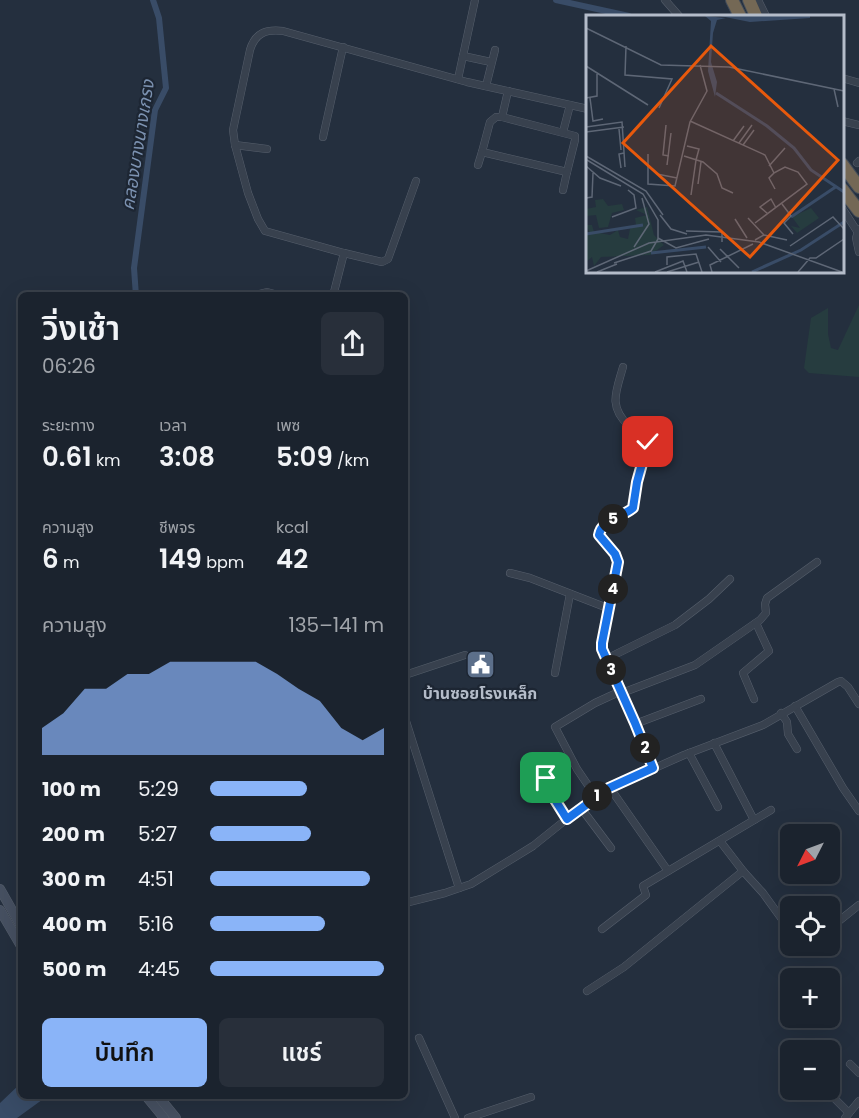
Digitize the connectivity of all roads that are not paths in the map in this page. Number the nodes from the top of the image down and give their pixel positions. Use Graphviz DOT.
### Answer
graph roads {
  1 [pos="476,0"];
  2 [pos="665,0"];
  3 [pos="732,0"];
  4 [pos="749,0"];
  5 [pos="758,0"];
  6 [pos="678,15"];
  7 [pos="740,15"];
  8 [pos="756,15"];
  9 [pos="766,15"];
  10 [pos="343,47"];
  11 [pos="495,51"];
  12 [pos="463,56"];
  13 [pos="491,62"];
  14 [pos="844,78"];
  15 [pos="458,79"];
  16 [pos="859,83"];
  17 [pos="486,86"];
  18 [pos="508,91"];
  19 [pos="570,105"];
  20 [pos="586,109"];
  21 [pos="502,117"];
  22 [pos="844,121"];
  23 [pos="859,125"];
  24 [pos="563,132"];
  25 [pos="323,137"];
  26 [pos="235,145"];
  27 [pos="267,149"];
  28 [pos="482,152"];
  29 [pos="478,165"];
  30 [pos="844,165"];
  31 [pos="567,172"];
  32 [pos="416,181"];
  33 [pos="859,187"];
  34 [pos="563,190"];
  35 [pos="844,190"];
  36 [pos="844,209"];
  37 [pos="859,211"];
  38 [pos="858,230"];
  39 [pos="859,252"];
  40 [pos="344,253"];
  41 [pos="334,292"];
  42 [pos="623,367"];
  43 [pos="816,562"];
  44 [pos="510,573"];
  45 [pos="730,579"];
  46 [pos="570,594"];
  47 [pos="610,609"];
  48 [pos="756,623"];
  49 [pos="465,655"];
  50 [pos="606,659"];
  51 [pos="555,673"];
  52 [pos="408,674"];
  53 [pos="621,692"];
  54 [pos="701,699"];
  55 [pos="754,699"];
  56 [pos="859,704"];
  57 [pos="795,706"];
  58 [pos="782,713"];
  59 [pos="635,723"];
  60 [pos="408,726"];
  61 [pos="714,743"];
  62 [pos="796,749"];
  63 [pos="689,753"];
  64 [pos="653,768"];
  65 [pos="546,778"];
  66 [pos="609,788"];
  67 [pos="596,797"];
  68 [pos="718,807"];
  69 [pos="581,808"];
  70 [pos="771,810"];
  71 [pos="859,811"];
  72 [pos="567,819"];
  73 [pos="754,820"];
  74 [pos="720,841"];
  75 [pos="611,848"];
  76 [pos="668,871"];
  77 [pos="743,871"];
  78 [pos="465,886"];
  79 [pos="0,889"];
  80 [pos="408,902"];
  81 [pos="859,905"];
  82 [pos="0,910"];
  83 [pos="780,917"];
  84 [pos="840,920"];
  85 [pos="18,921"];
  86 [pos="602,929"];
  87 [pos="18,941"];
  88 [pos="587,991"];
  89 [pos="419,1038"];
  90 [pos="850,1064"];
  91 [pos="859,1073"];
  92 [pos="531,1097"];
  93 [pos="148,1099"];
  94 [pos="160,1099"];
  95 [pos="834,1100"];
  96 [pos="859,1102"];
  97 [pos="847,1115"];
  98 [pos="164,1118"];
  99 [pos="176,1118"];
  100 [pos="455,1118"];
  101 [pos="468,1118"];
  1 -- 12 [label="street"];
  2 -- 6 [label="street"];
  3 -- 7 [label="highway"];
  4 -- 8 [label="highway"];
  5 -- 9 [label="street"];
  10 -- 15 [label="street"];
  10 -- 25 [label="street"];
  10 -- 26 [label="street"];
  11 -- 13 [label="street"];
  12 -- 13 [label="street"];
  12 -- 15 [label="street"];
  13 -- 17 [label="street"];
  14 -- 16 [label="street"];
  15 -- 17 [label="street"];
  17 -- 18 [label="street"];
  18 -- 19 [label="street"];
  18 -- 21 [label="street"];
  19 -- 20 [label="street"];
  19 -- 24 [label="street"];
  21 -- 24 [label="street"];
  21 -- 28 [label="street"];
  22 -- 23 [label="street"];
  24 -- 31 [label="street"];
  26 -- 27 [label="street"];
  26 -- 40 [label="street"];
  28 -- 29 [label="street"];
  28 -- 31 [label="street"];
  30 -- 33 [label="highway"];
  31 -- 34 [label="street"];
  32 -- 40 [label="street"];
  35 -- 37 [label="highway"];
  36 -- 38 [label="street"];
  38 -- 39 [label="street"];
  40 -- 41 [label="street"];
  42 -- 47 [label="street"];
  43 -- 48 [label="street"];
  44 -- 46 [label="street"];
  45 -- 50 [label="street"];
  46 -- 47 [label="street"];
  46 -- 51 [label="street"];
  47 -- 50 [label="street"];
  48 -- 53 [label="street"];
  48 -- 55 [label="street"];
  49 -- 52 [label="street"];
  50 -- 53 [label="street"];
  53 -- 59 [label="street"];
  53 -- 67 [label="street"];
  54 -- 59 [label="street"];
  56 -- 57 [label="street"];
  57 -- 58 [label="street"];
  57 -- 71 [label="street"];
  58 -- 61 [label="street"];
  58 -- 62 [label="street"];
  59 -- 64 [label="street"];
  60 -- 78 [label="street"];
  61 -- 63 [label="street"];
  61 -- 73 [label="street"];
  63 -- 64 [label="street"];
  63 -- 68 [label="street"];
  64 -- 66 [label="street"];
  65 -- 72 [label="street"];
  66 -- 67 [label="street"];
  66 -- 76 [label="street"];
  67 -- 69 [label="street"];
  69 -- 72 [label="street"];
  69 -- 75 [label="street"];
  70 -- 73 [label="street"];
  72 -- 78 [label="street"];
  73 -- 74 [label="street"];
  74 -- 76 [label="street"];
  74 -- 77 [label="street"];
  76 -- 86 [label="street"];
  77 -- 83 [label="street"];
  77 -- 88 [label="street"];
  78 -- 80 [label="street"];
  79 -- 85 [label="main road"];
  81 -- 84 [label="street"];
  82 -- 87 [label="main road"];
  89 -- 100 [label="street"];
  90 -- 91 [label="street"];
  92 -- 101 [label="street"];
  93 -- 98 [label="main road"];
  94 -- 99 [label="main road"];
  95 -- 97 [label="street"];
  96 -- 97 [label="street"];
}
